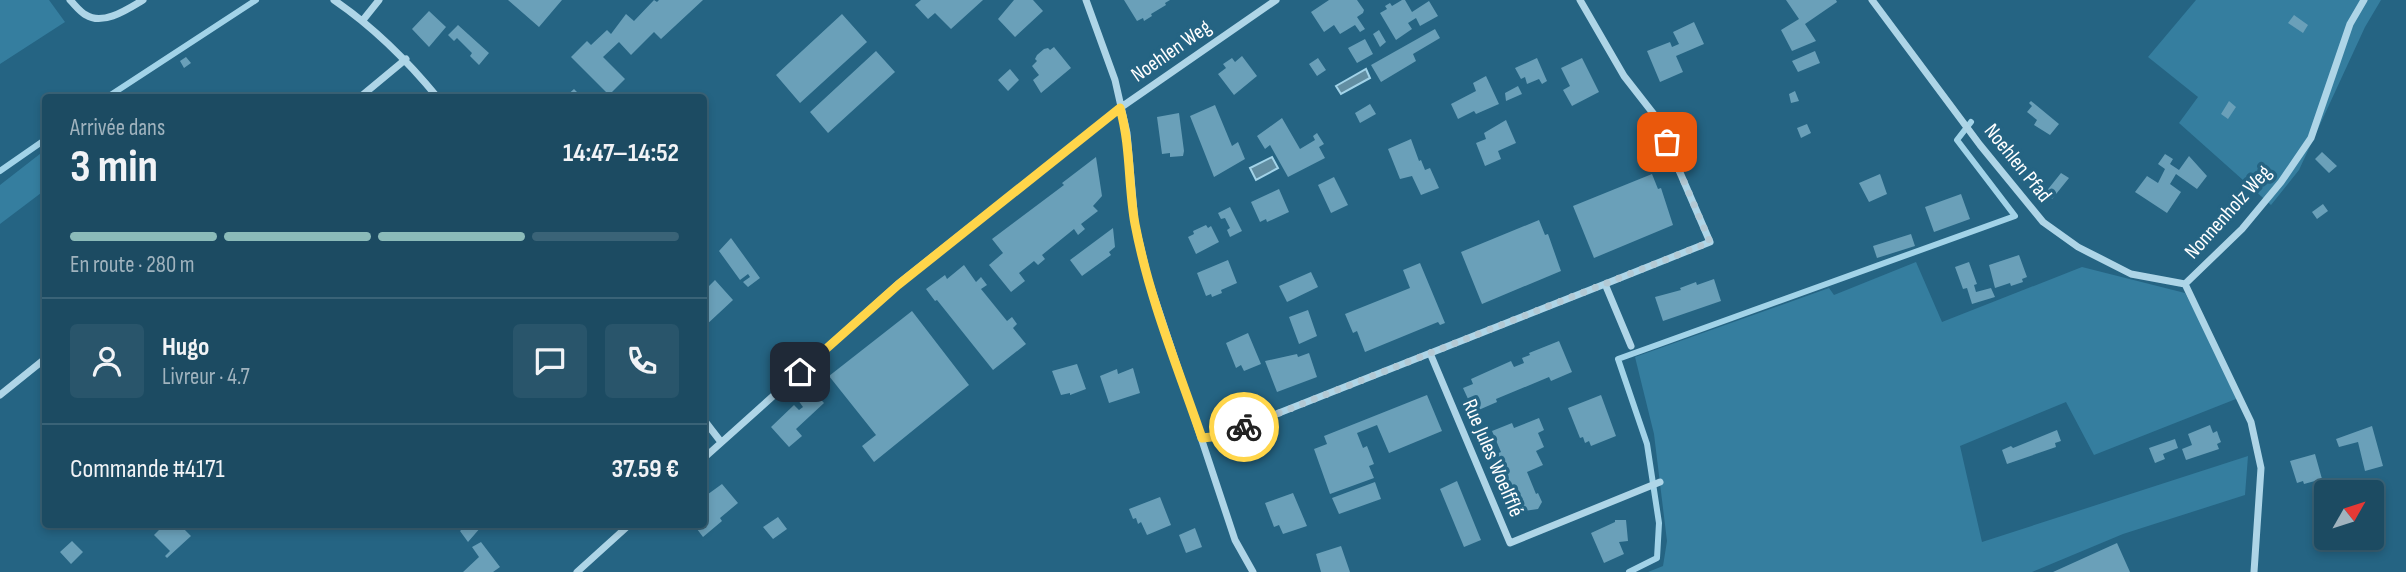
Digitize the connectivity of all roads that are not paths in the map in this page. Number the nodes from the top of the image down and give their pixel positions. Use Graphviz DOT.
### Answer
graph roads {
  1 [pos="70,0"];
  2 [pos="143,0"];
  3 [pos="334,0"];
  4 [pos="379,0"];
  5 [pos="1086,0"];
  6 [pos="1276,0"];
  7 [pos="1580,0"];
  8 [pos="1872,0"];
  9 [pos="2364,0"];
  10 [pos="363,20"];
  11 [pos="406,59"];
  12 [pos="364,94"];
  13 [pos="435,94"];
  14 [pos="1120,108"];
  15 [pos="1605,284"];
  16 [pos="2185,284"];
  17 [pos="1631,346"];
  18 [pos="1430,353"];
  19 [pos="42,361"];
  20 [pos="0,396"];
  21 [pos="707,424"];
  22 [pos="1202,438"];
  23 [pos="721,442"];
  24 [pos="707,455"];
  25 [pos="1660,482"];
  26 [pos="626,528"];
  27 [pos="578,572"];
  28 [pos="1253,572"];
  29 [pos="2253,572"];
  1 -- 2 [label="street"];
  3 -- 10 [label="street"];
  4 -- 10 [label="street"];
  5 -- 14 [label="street"];
  6 -- 14 [label="street, Noehlen Weg"];
  7 -- 15 [label="street"];
  8 -- 16 [label="street, Noehlen Pfad"];
  9 -- 16 [label="street, Nonnenholz Weg"];
  10 -- 11 [label="street"];
  11 -- 12 [label="street"];
  11 -- 13 [label="street"];
  14 -- 22 [label="street"];
  14 -- 23 [label="street, Noehlen Weg"];
  15 -- 17 [label="street"];
  15 -- 18 [label="street"];
  16 -- 29 [label="street, Nonnenholz Weg"];
  18 -- 22 [label="street"];
  18 -- 25 [label="street, Rue Jules Woelfflé"];
  19 -- 20 [label="street"];
  21 -- 23 [label="street"];
  22 -- 28 [label="street"];
  23 -- 24 [label="street, Noehlen Weg"];
  26 -- 27 [label="street"];
}
